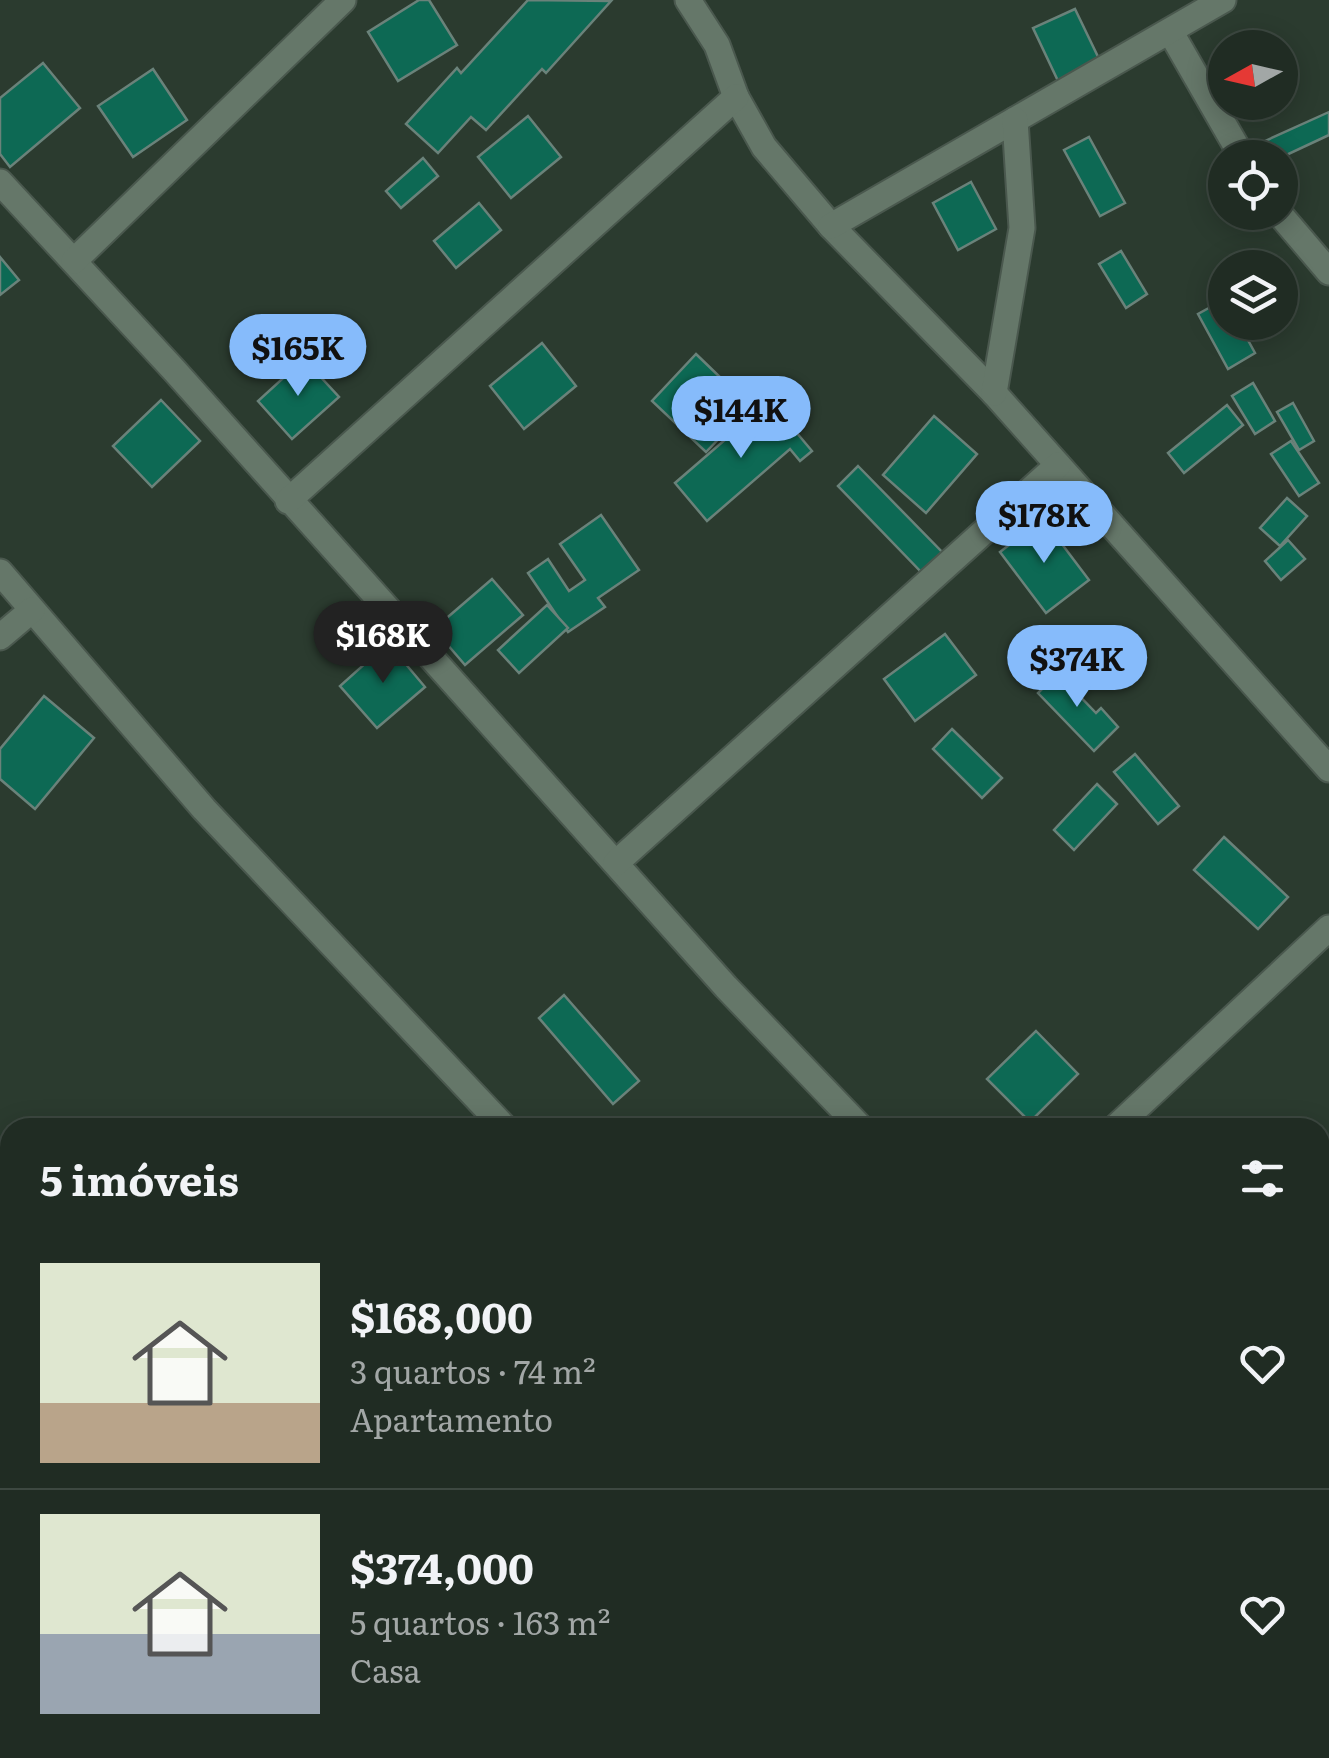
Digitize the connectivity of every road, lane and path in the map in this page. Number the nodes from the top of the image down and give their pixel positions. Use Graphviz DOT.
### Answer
graph roads {
  1 [pos="343,0"];
  2 [pos="688,0"];
  3 [pos="1223,0"];
  4 [pos="1170,30"];
  5 [pos="736,97"];
  6 [pos="1016,120"];
  7 [pos="1233,140"];
  8 [pos="0,182"];
  9 [pos="831,226"];
  10 [pos="1293,230"];
  11 [pos="74,261"];
  12 [pos="1329,272"];
  13 [pos="994,393"];
  14 [pos="1058,465"];
  15 [pos="288,501"];
  16 [pos="0,572"];
  17 [pos="32,610"];
  18 [pos="0,637"];
  19 [pos="1329,768"];
  20 [pos="616,863"];
  21 [pos="1329,928"];
  22 [pos="495,1118"];
  23 [pos="850,1118"];
  24 [pos="1126,1118"];
  1 -- 11 [label="street"];
  2 -- 5 [label="street"];
  3 -- 4 [label="street"];
  4 -- 6 [label="street"];
  4 -- 7 [label="street"];
  5 -- 9 [label="street"];
  5 -- 15 [label="street"];
  6 -- 9 [label="street"];
  6 -- 13 [label="street"];
  8 -- 11 [label="street"];
  9 -- 13 [label="street"];
  10 -- 12 [label="street"];
  11 -- 15 [label="street"];
  13 -- 14 [label="street"];
  14 -- 19 [label="street"];
  14 -- 20 [label="street"];
  15 -- 20 [label="street"];
  16 -- 17 [label="street"];
  17 -- 18 [label="street"];
  17 -- 22 [label="street"];
  20 -- 23 [label="street"];
  21 -- 24 [label="street"];
}
